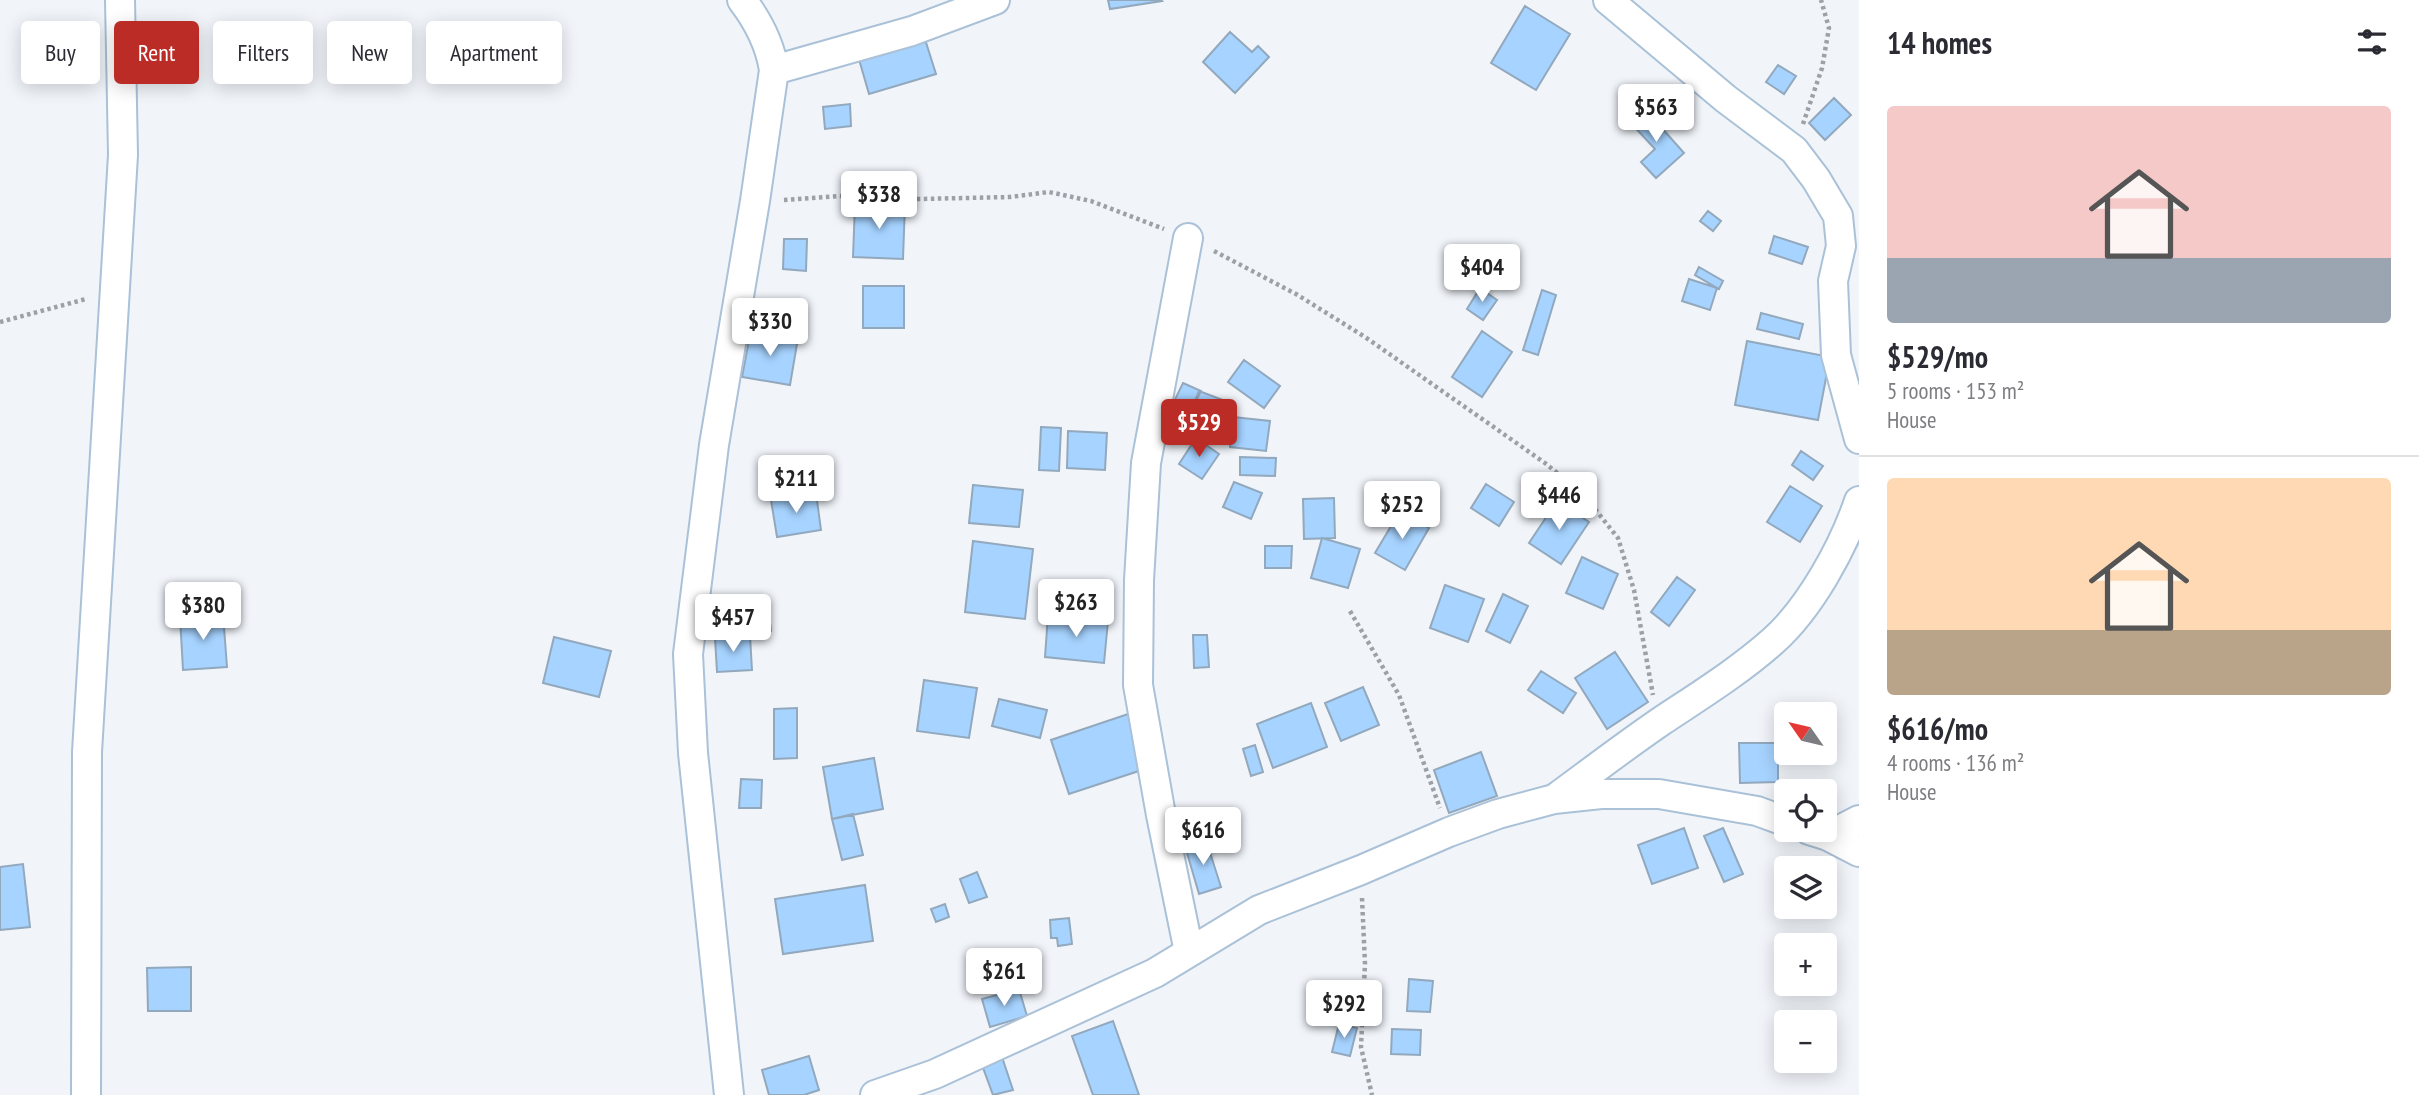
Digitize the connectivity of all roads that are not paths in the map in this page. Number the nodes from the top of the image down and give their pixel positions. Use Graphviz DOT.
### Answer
graph roads {
  1 [pos="120,0"];
  2 [pos="742,0"];
  3 [pos="995,0"];
  4 [pos="1608,0"];
  5 [pos="774,70"];
  6 [pos="1188,238"];
  7 [pos="1859,439"];
  8 [pos="1859,501"];
  9 [pos="1554,799"];
  10 [pos="1774,817"];
  11 [pos="1859,820"];
  12 [pos="1837,827"];
  13 [pos="1837,842"];
  14 [pos="1859,852"];
  15 [pos="1189,952"];
  16 [pos="86,1095"];
  17 [pos="729,1095"];
  18 [pos="874,1095"];
  1 -- 16 [label="street"];
  2 -- 5 [label="street"];
  3 -- 5 [label="street"];
  4 -- 7 [label="street"];
  5 -- 17 [label="street"];
  6 -- 15 [label="street"];
  8 -- 9 [label="street"];
  9 -- 10 [label="street"];
  9 -- 15 [label="street"];
  11 -- 12 [label="street"];
  13 -- 14 [label="street"];
  15 -- 18 [label="street"];
}
